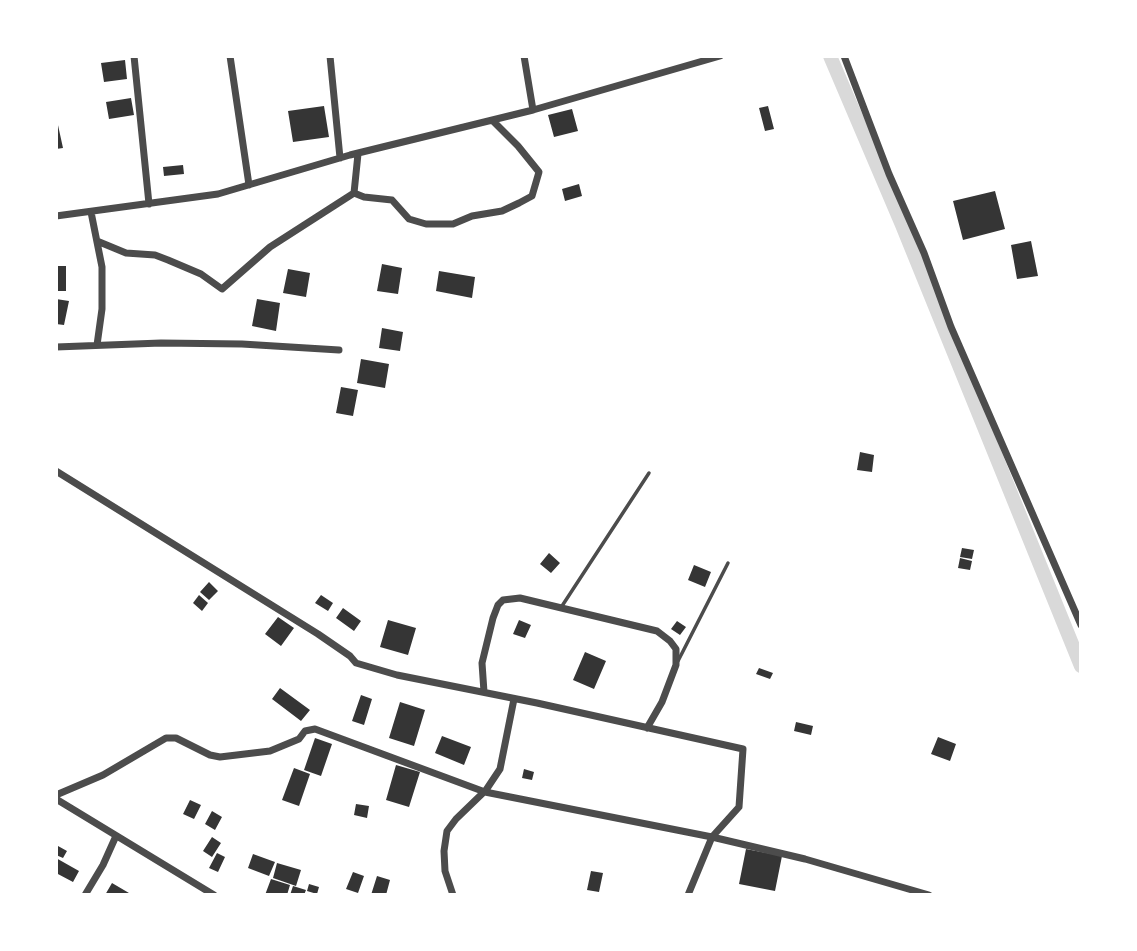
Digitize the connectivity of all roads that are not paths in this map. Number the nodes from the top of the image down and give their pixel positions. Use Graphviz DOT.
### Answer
graph roads {
  1 [pos="134,56"];
  2 [pos="230,56"];
  3 [pos="330,56"];
  4 [pos="524,56"];
  5 [pos="720,56"];
  6 [pos="844,56"];
  7 [pos="704,59"];
  8 [pos="533,110"];
  9 [pos="493,121"];
  10 [pos="358,154"];
  11 [pos="340,158"];
  12 [pos="249,185"];
  13 [pos="354,193"];
  14 [pos="149,204"];
  15 [pos="90,212"];
  16 [pos="56,216"];
  17 [pos="97,241"];
  18 [pos="97,345"];
  19 [pos="56,347"];
  20 [pos="339,350"];
  21 [pos="56,471"];
  22 [pos="649,473"];
  23 [pos="728,563"];
  24 [pos="561,608"];
  25 [pos="1081,625"];
  26 [pos="676,664"];
  27 [pos="484,692"];
  28 [pos="514,699"];
  29 [pos="647,728"];
  30 [pos="485,792"];
  31 [pos="56,797"];
  32 [pos="116,836"];
  33 [pos="712,837"];
  34 [pos="85,895"];
  35 [pos="214,895"];
  36 [pos="453,895"];
  37 [pos="688,895"];
  38 [pos="929,895"];
  1 -- 14 [label="street"];
  2 -- 12 [label="street"];
  3 -- 11 [label="street"];
  4 -- 8 [label="street"];
  5 -- 7 [label="street"];
  6 -- 25 [label="street"];
  7 -- 8 [label="street"];
  8 -- 9 [label="street"];
  9 -- 10 [label="street"];
  9 -- 13 [label="street"];
  10 -- 11 [label="street"];
  10 -- 13 [label="street"];
  11 -- 12 [label="street"];
  12 -- 14 [label="street"];
  13 -- 17 [label="street"];
  14 -- 15 [label="street"];
  15 -- 16 [label="street"];
  15 -- 17 [label="street"];
  17 -- 18 [label="street"];
  18 -- 19 [label="street"];
  18 -- 20 [label="street"];
  21 -- 27 [label="street"];
  22 -- 24 [label="lane"];
  23 -- 26 [label="lane"];
  24 -- 26 [label="street"];
  24 -- 27 [label="street"];
  26 -- 29 [label="street"];
  27 -- 28 [label="street"];
  28 -- 29 [label="street"];
  28 -- 30 [label="street"];
  29 -- 33 [label="street"];
  30 -- 31 [label="street"];
  30 -- 33 [label="street"];
  30 -- 36 [label="street"];
  31 -- 32 [label="street"];
  32 -- 34 [label="street"];
  32 -- 35 [label="street"];
  33 -- 37 [label="street"];
  33 -- 38 [label="street"];
}
